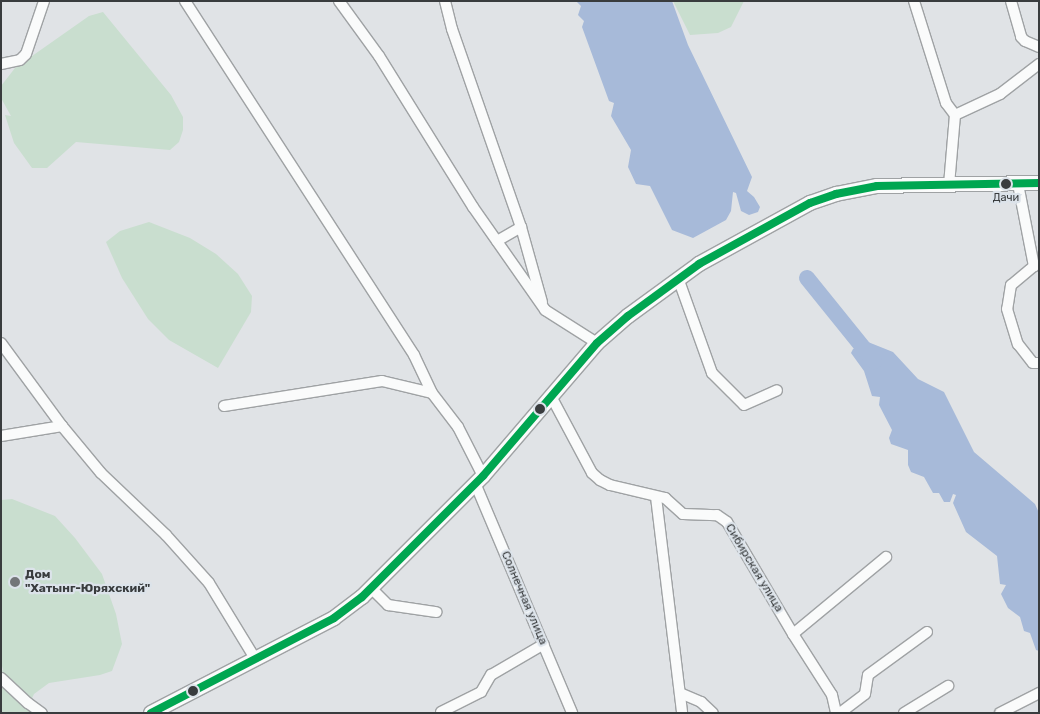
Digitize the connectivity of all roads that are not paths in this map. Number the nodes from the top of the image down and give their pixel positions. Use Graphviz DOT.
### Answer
graph roads {
  1 [pos="44,1"];
  2 [pos="185,1"];
  3 [pos="339,1"];
  4 [pos="445,1"];
  5 [pos="914,1"];
  6 [pos="1011,1"];
  7 [pos="1039,47"];
  8 [pos="1,64"];
  9 [pos="1039,64"];
  10 [pos="956,115"];
  11 [pos="1039,183"];
  12 [pos="1018,184"];
  13 [pos="949,185"];
  14 [pos="521,227"];
  15 [pos="496,241"];
  16 [pos="678,278"];
  17 [pos="545,310"];
  18 [pos="1,343"];
  19 [pos="597,344"];
  20 [pos="1039,364"];
  21 [pos="777,390"];
  22 [pos="432,393"];
  23 [pos="552,398"];
  24 [pos="224,406"];
  25 [pos="62,426"];
  26 [pos="1,436"];
  27 [pos="479,479"];
  28 [pos="656,497"];
  29 [pos="886,557"];
  30 [pos="372,588"];
  31 [pos="436,612"];
  32 [pos="927,632"];
  33 [pos="793,634"];
  34 [pos="544,644"];
  35 [pos="256,660"];
  36 [pos="1,678"];
  37 [pos="948,686"];
  38 [pos="680,693"];
  39 [pos="1039,693"];
  40 [pos="441,712"];
  41 [pos="42,713"];
  42 [pos="151,713"];
  43 [pos="572,713"];
  44 [pos="682,713"];
  45 [pos="714,713"];
  46 [pos="836,713"];
  47 [pos="840,713"];
  48 [pos="904,713"];
  49 [pos="1000,713"];
  1 -- 8 [label="street"];
  2 -- 22 [label="street, Солнечная улица"];
  3 -- 15 [label="street"];
  4 -- 14 [label="street"];
  5 -- 10 [label="street"];
  6 -- 7 [label="street"];
  9 -- 10 [label="street"];
  10 -- 13 [label="street"];
  11 -- 12 [label="street"];
  12 -- 13 [label="street"];
  12 -- 20 [label="street"];
  13 -- 16 [label="street"];
  14 -- 15 [label="street"];
  14 -- 17 [label="street"];
  15 -- 17 [label="street"];
  16 -- 19 [label="street"];
  16 -- 21 [label="street"];
  17 -- 19 [label="street"];
  18 -- 25 [label="street"];
  19 -- 23 [label="street"];
  22 -- 24 [label="street"];
  22 -- 27 [label="street, Солнечная улица"];
  23 -- 27 [label="street"];
  23 -- 28 [label="street, Сибирская улица"];
  25 -- 26 [label="street"];
  25 -- 35 [label="street"];
  27 -- 30 [label="street"];
  27 -- 34 [label="street, Солнечная улица"];
  28 -- 33 [label="street, Сибирская улица"];
  28 -- 38 [label="street"];
  29 -- 33 [label="street"];
  30 -- 31 [label="street"];
  30 -- 35 [label="street"];
  32 -- 47 [label="street"];
  33 -- 46 [label="street, Сибирская улица"];
  34 -- 40 [label="street"];
  34 -- 43 [label="street, Солнечная улица"];
  35 -- 42 [label="street"];
  36 -- 41 [label="street"];
  37 -- 48 [label="street"];
  38 -- 44 [label="street"];
  38 -- 45 [label="street"];
  39 -- 49 [label="street"];
}
